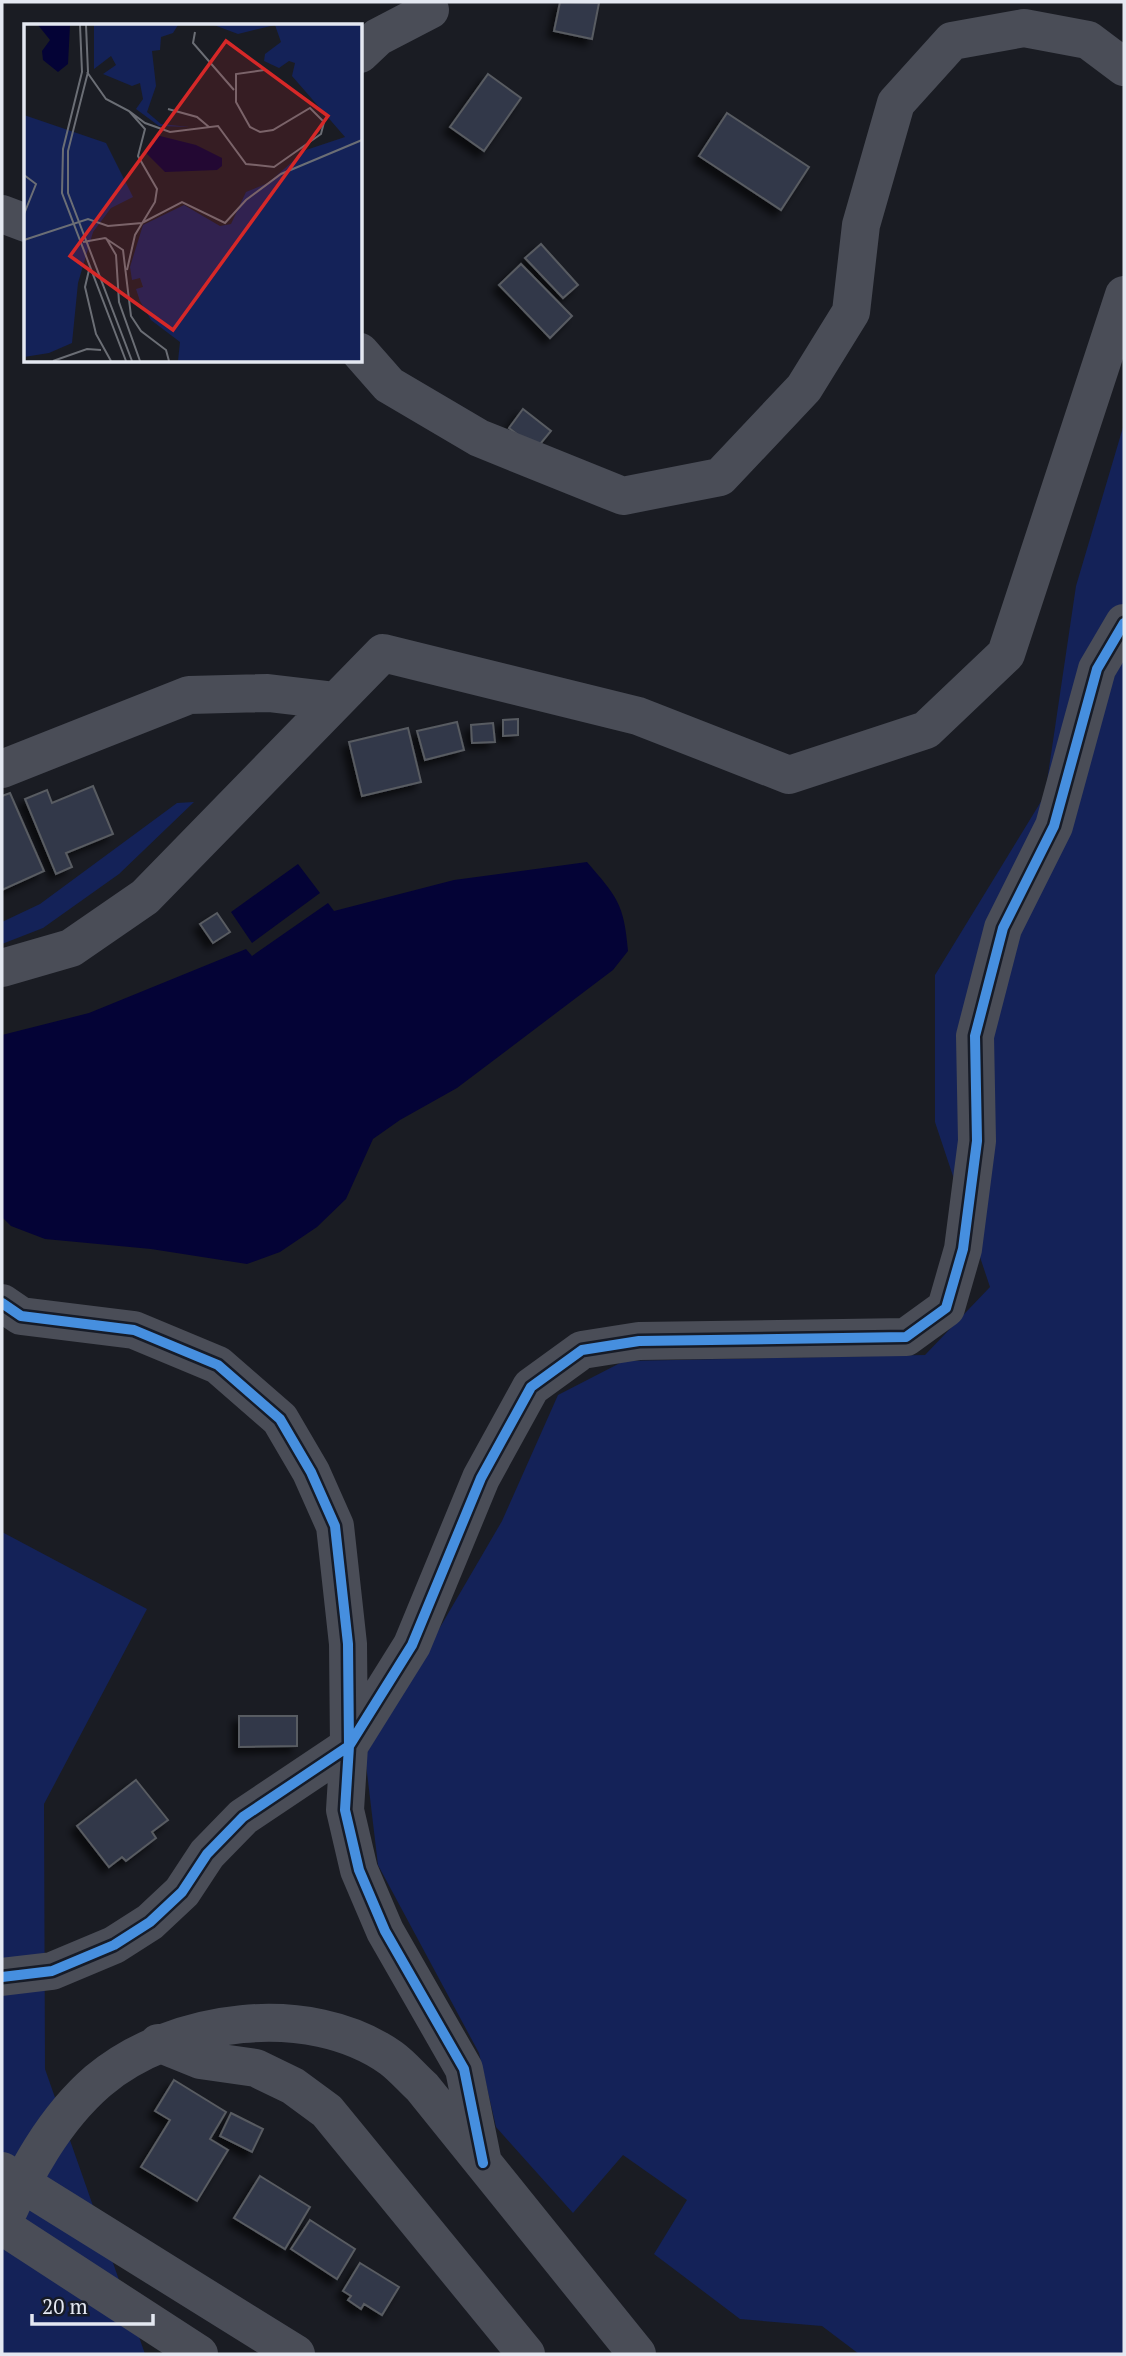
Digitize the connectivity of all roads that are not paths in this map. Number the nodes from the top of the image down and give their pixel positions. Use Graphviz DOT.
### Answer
graph roads {
  1 [pos="430,10"];
  2 [pos="362,52"];
  3 [pos="1124,67"];
  4 [pos="2,214"];
  5 [pos="24,222"];
  6 [pos="1124,295"];
  7 [pos="362,354"];
  8 [pos="1124,623"];
  9 [pos="336,701"];
  10 [pos="2,769"];
  11 [pos="2,968"];
  12 [pos="2,1303"];
  13 [pos="349,1746"];
  14 [pos="2,1977"];
  15 [pos="158,2043"];
  16 [pos="483,2163"];
  17 [pos="11,2177"];
  18 [pos="2,2225"];
  19 [pos="198,2354"];
  20 [pos="296,2354"];
  21 [pos="526,2354"];
  22 [pos="637,2354"];
  1 -- 2 [label="street"];
  3 -- 7 [label="street"];
  4 -- 5 [label="street"];
  6 -- 9 [label="street"];
  8 -- 13 [label="street"];
  9 -- 10 [label="street"];
  9 -- 11 [label="street"];
  12 -- 13 [label="street"];
  13 -- 14 [label="street"];
  13 -- 16 [label="street"];
  15 -- 16 [label="street"];
  15 -- 17 [label="street"];
  15 -- 21 [label="street"];
  16 -- 22 [label="street"];
  17 -- 18 [label="street"];
  17 -- 20 [label="street"];
  18 -- 19 [label="street"];
}
